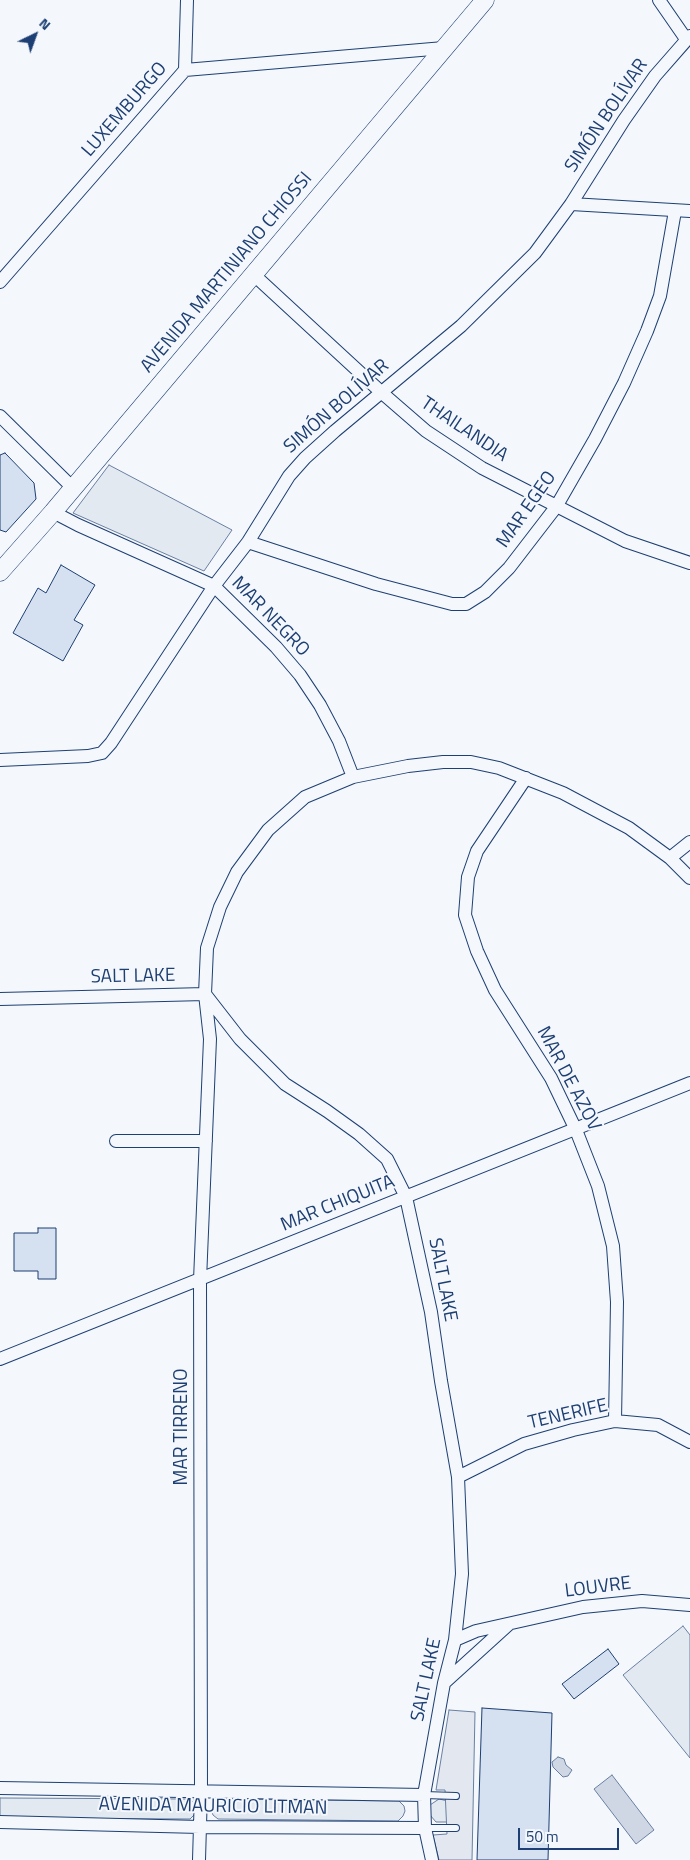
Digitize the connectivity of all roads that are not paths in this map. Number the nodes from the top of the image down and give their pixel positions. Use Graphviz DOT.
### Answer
graph roads {
  1 [pos="186,0"];
  2 [pos="485,0"];
  3 [pos="659,0"];
  4 [pos="688,37"];
  5 [pos="444,48"];
  6 [pos="185,70"];
  7 [pos="571,204"];
  8 [pos="675,211"];
  9 [pos="690,211"];
  10 [pos="253,274"];
  11 [pos="0,282"];
  12 [pos="381,392"];
  13 [pos="0,416"];
  14 [pos="73,488"];
  15 [pos="556,507"];
  16 [pos="53,512"];
  17 [pos="248,542"];
  18 [pos="690,563"];
  19 [pos="0,572"];
  20 [pos="214,586"];
  21 [pos="0,760"];
  22 [pos="353,777"];
  23 [pos="526,778"];
  24 [pos="690,842"];
  25 [pos="670,858"];
  26 [pos="690,878"];
  27 [pos="205,994"];
  28 [pos="0,998"];
  29 [pos="690,1083"];
  30 [pos="576,1130"];
  31 [pos="116,1141"];
  32 [pos="206,1141"];
  33 [pos="406,1197"];
  34 [pos="200,1280"];
  35 [pos="0,1360"];
  36 [pos="615,1421"];
  37 [pos="690,1442"];
  38 [pos="458,1477"];
  39 [pos="690,1605"];
  40 [pos="510,1622"];
  41 [pos="476,1631"];
  42 [pos="455,1640"];
  43 [pos="483,1648"];
  44 [pos="444,1683"];
  45 [pos="0,1788"];
  46 [pos="201,1791"];
  47 [pos="424,1795"];
  48 [pos="456,1796"];
  49 [pos="0,1822"];
  50 [pos="200,1827"];
  51 [pos="425,1828"];
  52 [pos="456,1828"];
  53 [pos="199,1860"];
  54 [pos="432,1860"];
  1 -- 6 [label="street"];
  2 -- 5 [label="street, AVENIDA MARTINIANO CHIOSSI"];
  3 -- 4 [label="street"];
  4 -- 7 [label="street, SIMÓN BOLÍVAR"];
  5 -- 6 [label="street, LUXEMBURGO"];
  5 -- 10 [label="street, AVENIDA MARTINIANO CHIOSSI"];
  6 -- 11 [label="street, LUXEMBURGO"];
  7 -- 8 [label="street"];
  7 -- 12 [label="street, SIMÓN BOLÍVAR"];
  8 -- 9 [label="street"];
  8 -- 15 [label="street, MAR EGEO"];
  10 -- 12 [label="street, THAILANDIA"];
  10 -- 14 [label="street, AVENIDA MARTINIANO CHIOSSI"];
  12 -- 15 [label="street, THAILANDIA"];
  12 -- 17 [label="street, SIMÓN BOLÍVAR"];
  13 -- 14 [label="street"];
  14 -- 16 [label="street, AVENIDA MARTINIANO CHIOSSI"];
  15 -- 17 [label="street, MAR EGEO"];
  15 -- 18 [label="street, THAILANDIA"];
  16 -- 19 [label="street, AVENIDA MARTINIANO CHIOSSI"];
  16 -- 20 [label="street, MAR NEGRO"];
  17 -- 20 [label="street, SIMÓN BOLÍVAR"];
  20 -- 21 [label="street, SIMÓN BOLÍVAR"];
  20 -- 22 [label="street, MAR NEGRO"];
  22 -- 23 [label="street, MAR TIRRENO"];
  22 -- 27 [label="street, MAR TIRRENO"];
  23 -- 25 [label="street, MAR TIRRENO"];
  23 -- 30 [label="street, MAR DE AZOV"];
  24 -- 25 [label="street"];
  25 -- 26 [label="street, MAR TIRRENO"];
  27 -- 28 [label="street, SALT LAKE"];
  27 -- 32 [label="street, MAR TIRRENO"];
  27 -- 33 [label="street, SALT LAKE"];
  29 -- 30 [label="street, MAR CHIQUITA"];
  30 -- 33 [label="street, MAR CHIQUITA"];
  30 -- 36 [label="street, MAR DE AZOV"];
  31 -- 32 [label="street"];
  32 -- 34 [label="street, MAR TIRRENO"];
  33 -- 34 [label="street, MAR CHIQUITA"];
  33 -- 38 [label="street, SALT LAKE"];
  34 -- 35 [label="street, MAR CHIQUITA"];
  34 -- 46 [label="street, MAR TIRRENO"];
  36 -- 37 [label="street, TENERIFE"];
  36 -- 38 [label="street, TENERIFE"];
  38 -- 42 [label="street, SALT LAKE"];
  39 -- 40 [label="street, LOUVRE"];
  40 -- 41 [label="street, LOUVRE"];
  40 -- 43 [label="street"];
  41 -- 42 [label="street, LOUVRE"];
  41 -- 43 [label="street"];
  42 -- 44 [label="street, SALT LAKE"];
  43 -- 44 [label="street"];
  44 -- 47 [label="street, SALT LAKE"];
  45 -- 46 [label="street, AVENIDA MAURICIO LITMAN"];
  46 -- 47 [label="street, AVENIDA MAURICIO LITMAN"];
  46 -- 50 [label="street, MAR TIRRENO"];
  47 -- 48 [label="lane"];
  47 -- 51 [label="street, SALT LAKE"];
  49 -- 50 [label="street, AVENIDA MAURICIO LITMAN"];
  50 -- 51 [label="street, AVENIDA MAURICIO LITMAN"];
  50 -- 53 [label="street, MAR TIRRENO"];
  51 -- 52 [label="lane"];
  51 -- 54 [label="street, SALT LAKE"];
}
